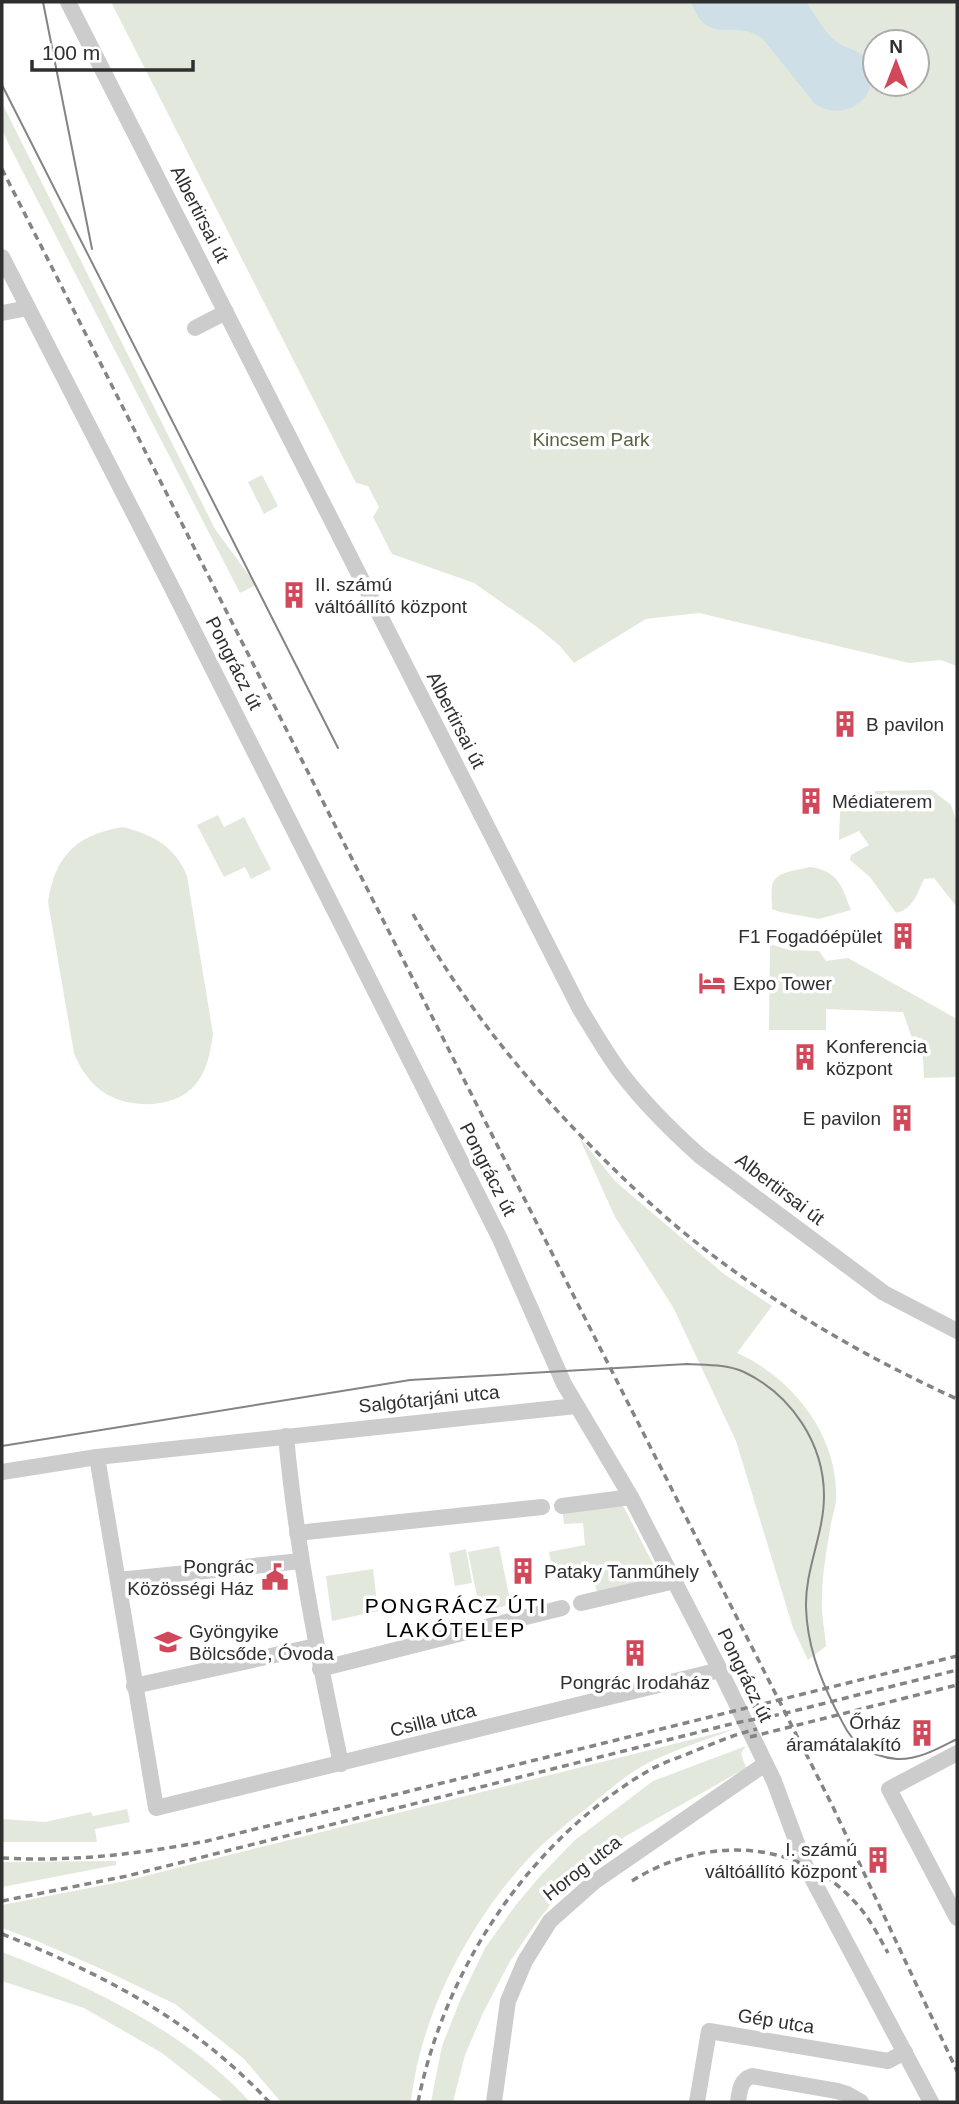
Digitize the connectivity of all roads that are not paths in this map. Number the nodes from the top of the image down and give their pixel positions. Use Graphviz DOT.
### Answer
graph roads {
  1 [pos="68,2"];
  2 [pos="2,257"];
  3 [pos="28,309"];
  4 [pos="226,312"];
  5 [pos="2,313"];
  6 [pos="195,328"];
  7 [pos="957,1331"];
  8 [pos="576,1405"];
  9 [pos="286,1436"];
  10 [pos="97,1457"];
  11 [pos="2,1472"];
  12 [pos="631,1497"];
  13 [pos="562,1506"];
  14 [pos="541,1508"];
  15 [pos="296,1534"];
  16 [pos="300,1561"];
  17 [pos="118,1580"];
  18 [pos="675,1581"];
  19 [pos="581,1603"];
  20 [pos="562,1608"];
  21 [pos="316,1646"];
  22 [pos="320,1669"];
  23 [pos="720,1670"];
  24 [pos="134,1686"];
  25 [pos="957,1753"];
  26 [pos="341,1764"];
  27 [pos="765,1764"];
  28 [pos="957,1918"];
  29 [pos="905,2052"];
  30 [pos="494,2102"];
  31 [pos="697,2102"];
  32 [pos="738,2102"];
  33 [pos="861,2102"];
  34 [pos="931,2102"];
  1 -- 4 [label="street, Albertirsai út"];
  2 -- 3 [label="street, Pongrácz út"];
  3 -- 5 [label="street"];
  3 -- 8 [label="street, Pongrácz út"];
  4 -- 6 [label="street"];
  4 -- 7 [label="street, Albertirsai út"];
  8 -- 9 [label="street, Salgótarjáni utca"];
  8 -- 12 [label="street, Pongrácz út"];
  9 -- 10 [label="street, Salgótarjáni utca"];
  9 -- 15 [label="street"];
  10 -- 11 [label="street, Salgótarjáni utca"];
  10 -- 17 [label="street"];
  12 -- 13 [label="street"];
  12 -- 18 [label="street, Pongrácz út"];
  14 -- 15 [label="street"];
  15 -- 16 [label="street"];
  16 -- 17 [label="street"];
  16 -- 21 [label="street"];
  17 -- 24 [label="street"];
  18 -- 19 [label="street"];
  18 -- 23 [label="street, Pongrácz út"];
  20 -- 22 [label="street"];
  21 -- 22 [label="street"];
  21 -- 24 [label="street"];
  22 -- 26 [label="street"];
  23 -- 26 [label="street, Csilla utca"];
  23 -- 27 [label="street, Pongrácz út"];
  24 -- 26 [label="street, Csilla utca"];
  25 -- 28 [label="street"];
  27 -- 29 [label="street, Pongrácz út"];
  27 -- 30 [label="street, Horog utca"];
  29 -- 31 [label="street, Gép utca"];
  29 -- 34 [label="street, Pongrácz út"];
  32 -- 33 [label="street"];
}
